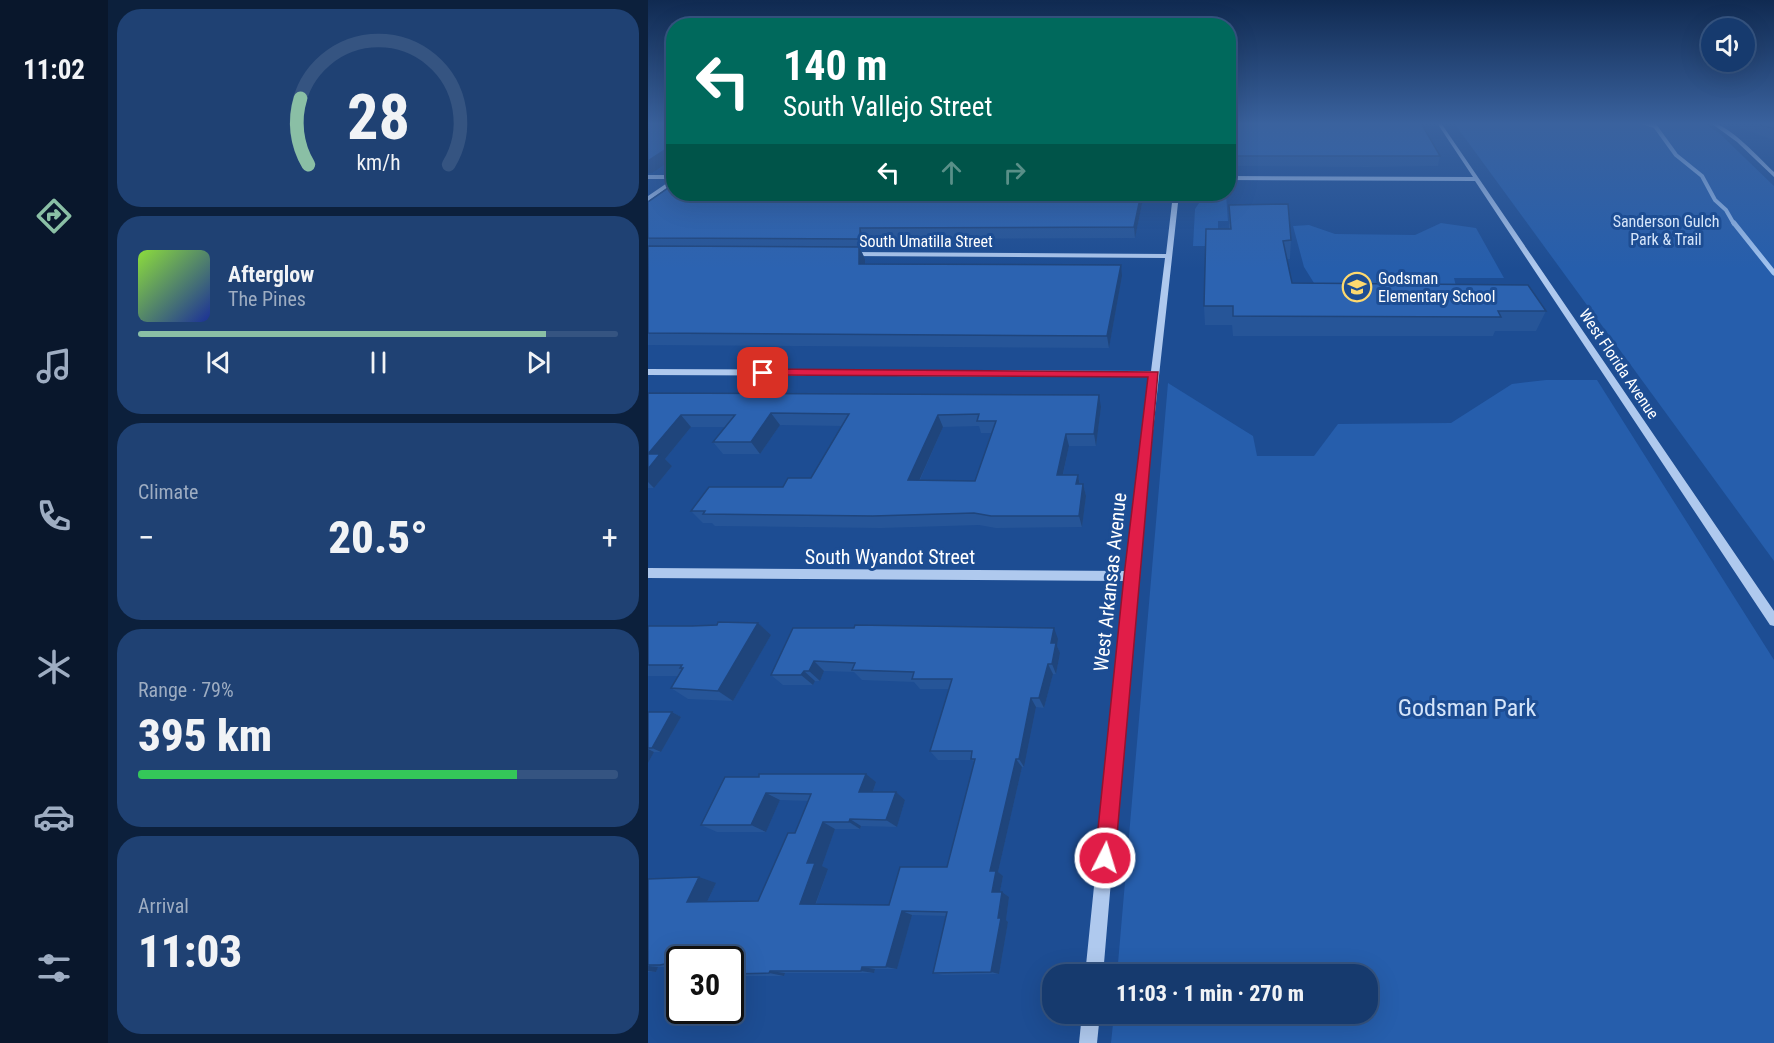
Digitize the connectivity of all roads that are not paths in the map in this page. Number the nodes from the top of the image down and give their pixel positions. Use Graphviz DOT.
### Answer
graph roads {
  1 [pos="1471,172"];
  2 [pos="648,177"];
  3 [pos="666,178"];
  4 [pos="1236,178"];
  5 [pos="1476,179"];
  6 [pos="666,185"];
  7 [pos="648,199"];
  8 [pos="1175,201"];
  9 [pos="837,254"];
  10 [pos="1167,256"];
  11 [pos="648,372"];
  12 [pos="1154,374"];
  13 [pos="648,573"];
  14 [pos="1131,576"];
  15 [pos="1774,621"];
  16 [pos="1095,964"];
  17 [pos="1089,1024"];
  18 [pos="1088,1043"];
  1 -- 5 [label="street, West Florida Avenue"];
  2 -- 3 [label="street"];
  4 -- 5 [label="street"];
  5 -- 15 [label="street, West Florida Avenue"];
  6 -- 7 [label="street"];
  8 -- 10 [label="street, West Arkansas Avenue"];
  9 -- 10 [label="street, South Umatilla Street"];
  10 -- 12 [label="street, West Arkansas Avenue"];
  11 -- 12 [label="street"];
  12 -- 14 [label="street, West Arkansas Avenue"];
  13 -- 14 [label="street, South Wyandot Street"];
  14 -- 16 [label="street, West Arkansas Avenue"];
  17 -- 18 [label="street"];
}
